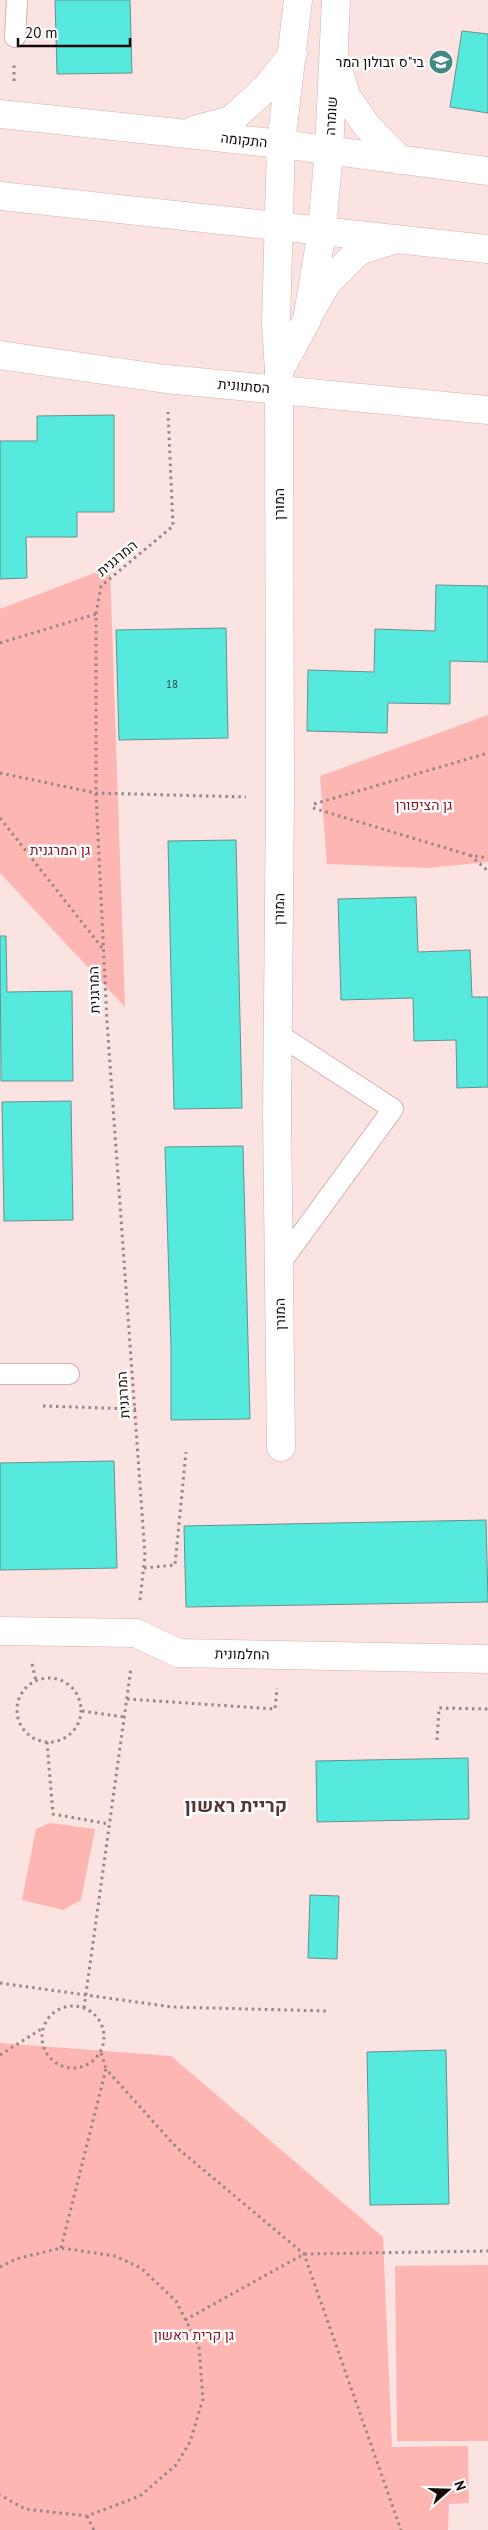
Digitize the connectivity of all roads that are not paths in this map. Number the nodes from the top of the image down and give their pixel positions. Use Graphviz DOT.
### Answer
graph roads {
  1 [pos="17,0"];
  2 [pos="298,0"];
  3 [pos="336,0"];
  4 [pos="15,37"];
  5 [pos="293,54"];
  6 [pos="334,55"];
  7 [pos="7,115"];
  8 [pos="182,134"];
  9 [pos="281,144"];
  10 [pos="329,150"];
  11 [pos="400,160"];
  12 [pos="488,171"];
  13 [pos="0,196"];
  14 [pos="277,226"];
  15 [pos="322,231"];
  16 [pos="396,239"];
  17 [pos="488,249"];
  18 [pos="308,316"];
  19 [pos="0,354"];
  20 [pos="279,380"];
  21 [pos="488,410"];
  22 [pos="278,1034"];
  23 [pos="279,1265"];
  24 [pos="0,1374"];
  25 [pos="69,1374"];
  26 [pos="281,1447"];
  27 [pos="0,1631"];
  28 [pos="488,1659"];
  1 -- 4 [label="lane"];
  2 -- 5 [label="street"];
  3 -- 6 [label="street, שומרה"];
  5 -- 8 [label="street"];
  5 -- 9 [label="street"];
  6 -- 10 [label="street, שומרה"];
  6 -- 11 [label="street"];
  7 -- 8 [label="street, התקומה"];
  8 -- 9 [label="street, התקומה"];
  9 -- 10 [label="street, התקומה"];
  9 -- 14 [label="street"];
  10 -- 11 [label="street, התקומה"];
  10 -- 15 [label="street, שומרה"];
  11 -- 12 [label="street, התקומה"];
  13 -- 14 [label="street"];
  14 -- 15 [label="street"];
  14 -- 20 [label="street, המורן"];
  15 -- 16 [label="street"];
  15 -- 18 [label="street, המורן"];
  16 -- 17 [label="street"];
  16 -- 18 [label="street"];
  18 -- 20 [label="street, המורן"];
  19 -- 20 [label="street, הסתוונית"];
  20 -- 21 [label="street, הסתוונית"];
  20 -- 22 [label="street, המורן"];
  22 -- 23 [label="street, המורן"];
  22 -- 23 [label="lane"];
  23 -- 26 [label="street, המורן"];
  24 -- 25 [label="lane"];
  27 -- 28 [label="street, החלמונית"];
}
